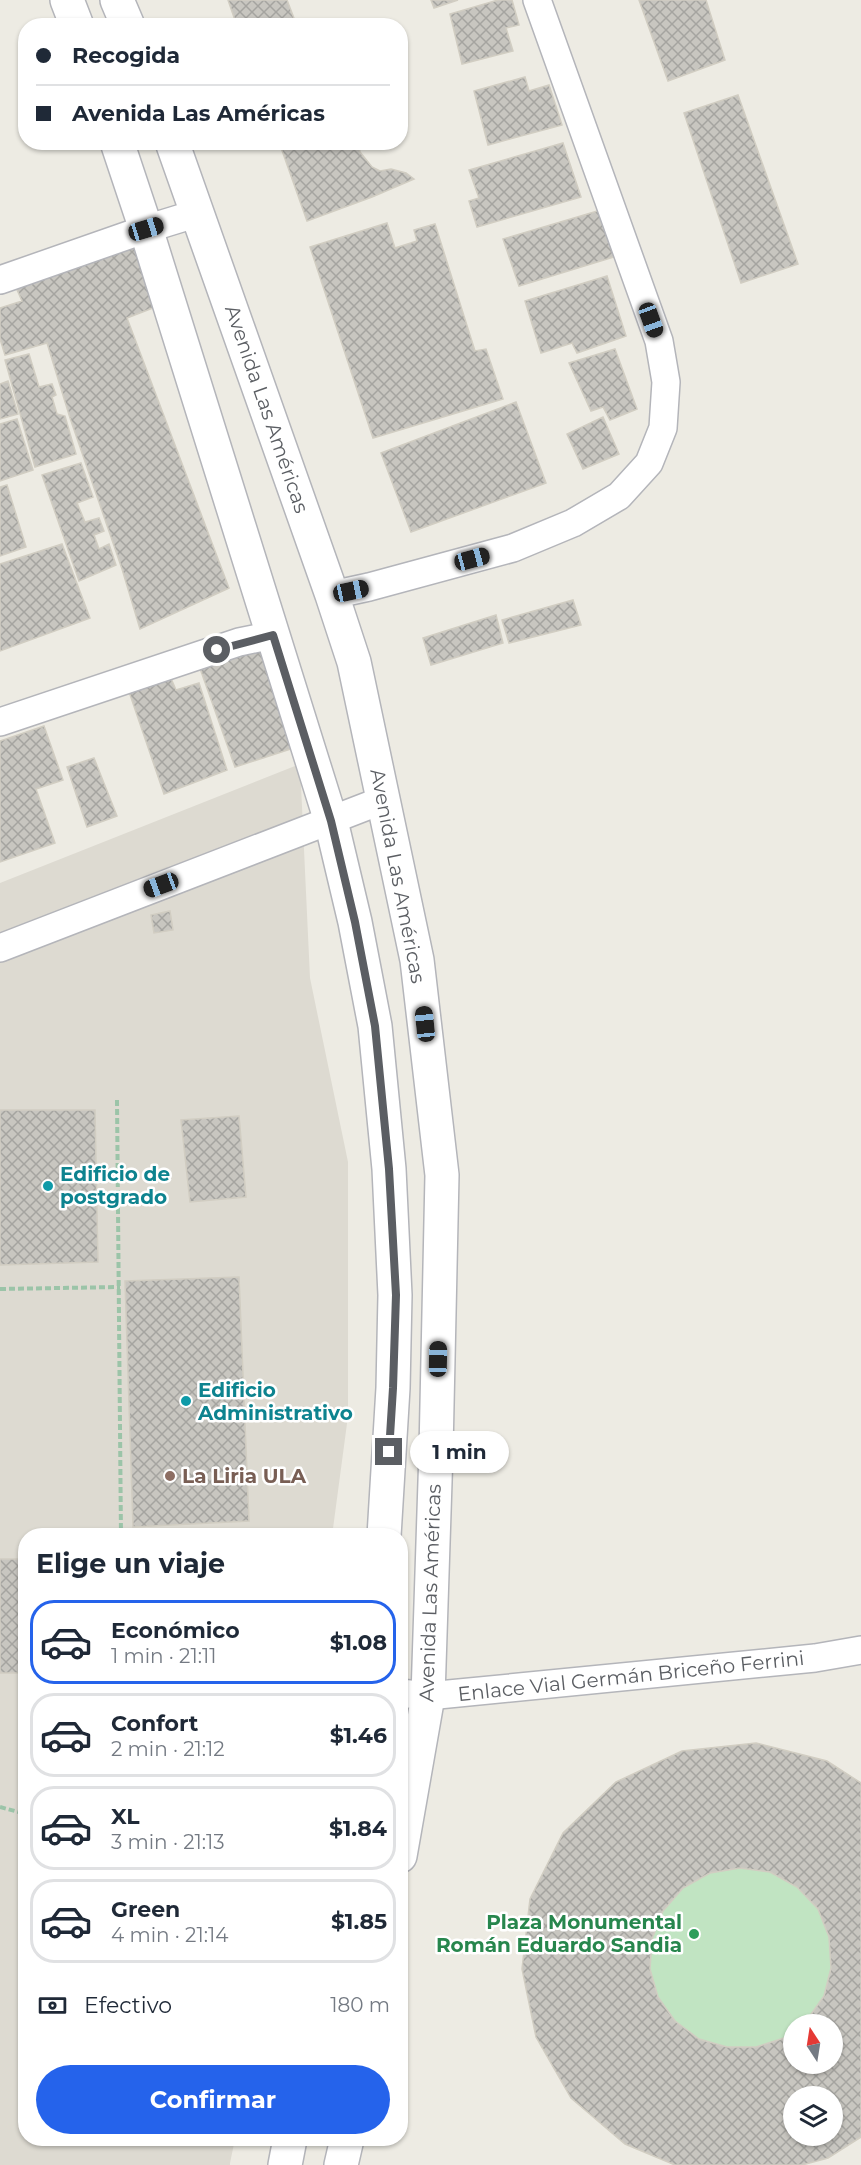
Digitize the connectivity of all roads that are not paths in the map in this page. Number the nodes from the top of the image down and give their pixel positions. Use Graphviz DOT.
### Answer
graph roads {
  1 [pos="67,0"];
  2 [pos="117,0"];
  3 [pos="537,0"];
  4 [pos="74,18"];
  5 [pos="125,18"];
  6 [pos="120,150"];
  7 [pos="175,150"];
  8 [pos="198,213"];
  9 [pos="146,229"];
  10 [pos="0,280"];
  11 [pos="332,595"];
  12 [pos="273,635"];
  13 [pos="0,722"];
  14 [pos="383,801"];
  15 [pos="331,821"];
  16 [pos="0,948"];
  17 [pos="384,1528"];
  18 [pos="861,1650"];
  19 [pos="414,1695"];
  20 [pos="408,1764"];
  21 [pos="289,2146"];
  22 [pos="345,2146"];
  23 [pos="285,2165"];
  24 [pos="341,2165"];
  1 -- 4 [label="street"];
  2 -- 5 [label="street"];
  3 -- 11 [label="street"];
  6 -- 9 [label="street"];
  7 -- 8 [label="street, Avenida Las Américas"];
  8 -- 9 [label="street"];
  8 -- 11 [label="street, Avenida Las Américas"];
  9 -- 10 [label="street"];
  9 -- 12 [label="street"];
  11 -- 14 [label="street, Avenida Las Américas"];
  12 -- 13 [label="street"];
  12 -- 15 [label="street"];
  14 -- 15 [label="street"];
  14 -- 19 [label="street, Avenida Las Américas"];
  15 -- 16 [label="street"];
  15 -- 17 [label="street"];
  18 -- 19 [label="street, Enlace Vial Germán Briceño Ferrini"];
  19 -- 20 [label="street, Avenida Las Américas"];
  21 -- 23 [label="street"];
  22 -- 24 [label="street"];
}
